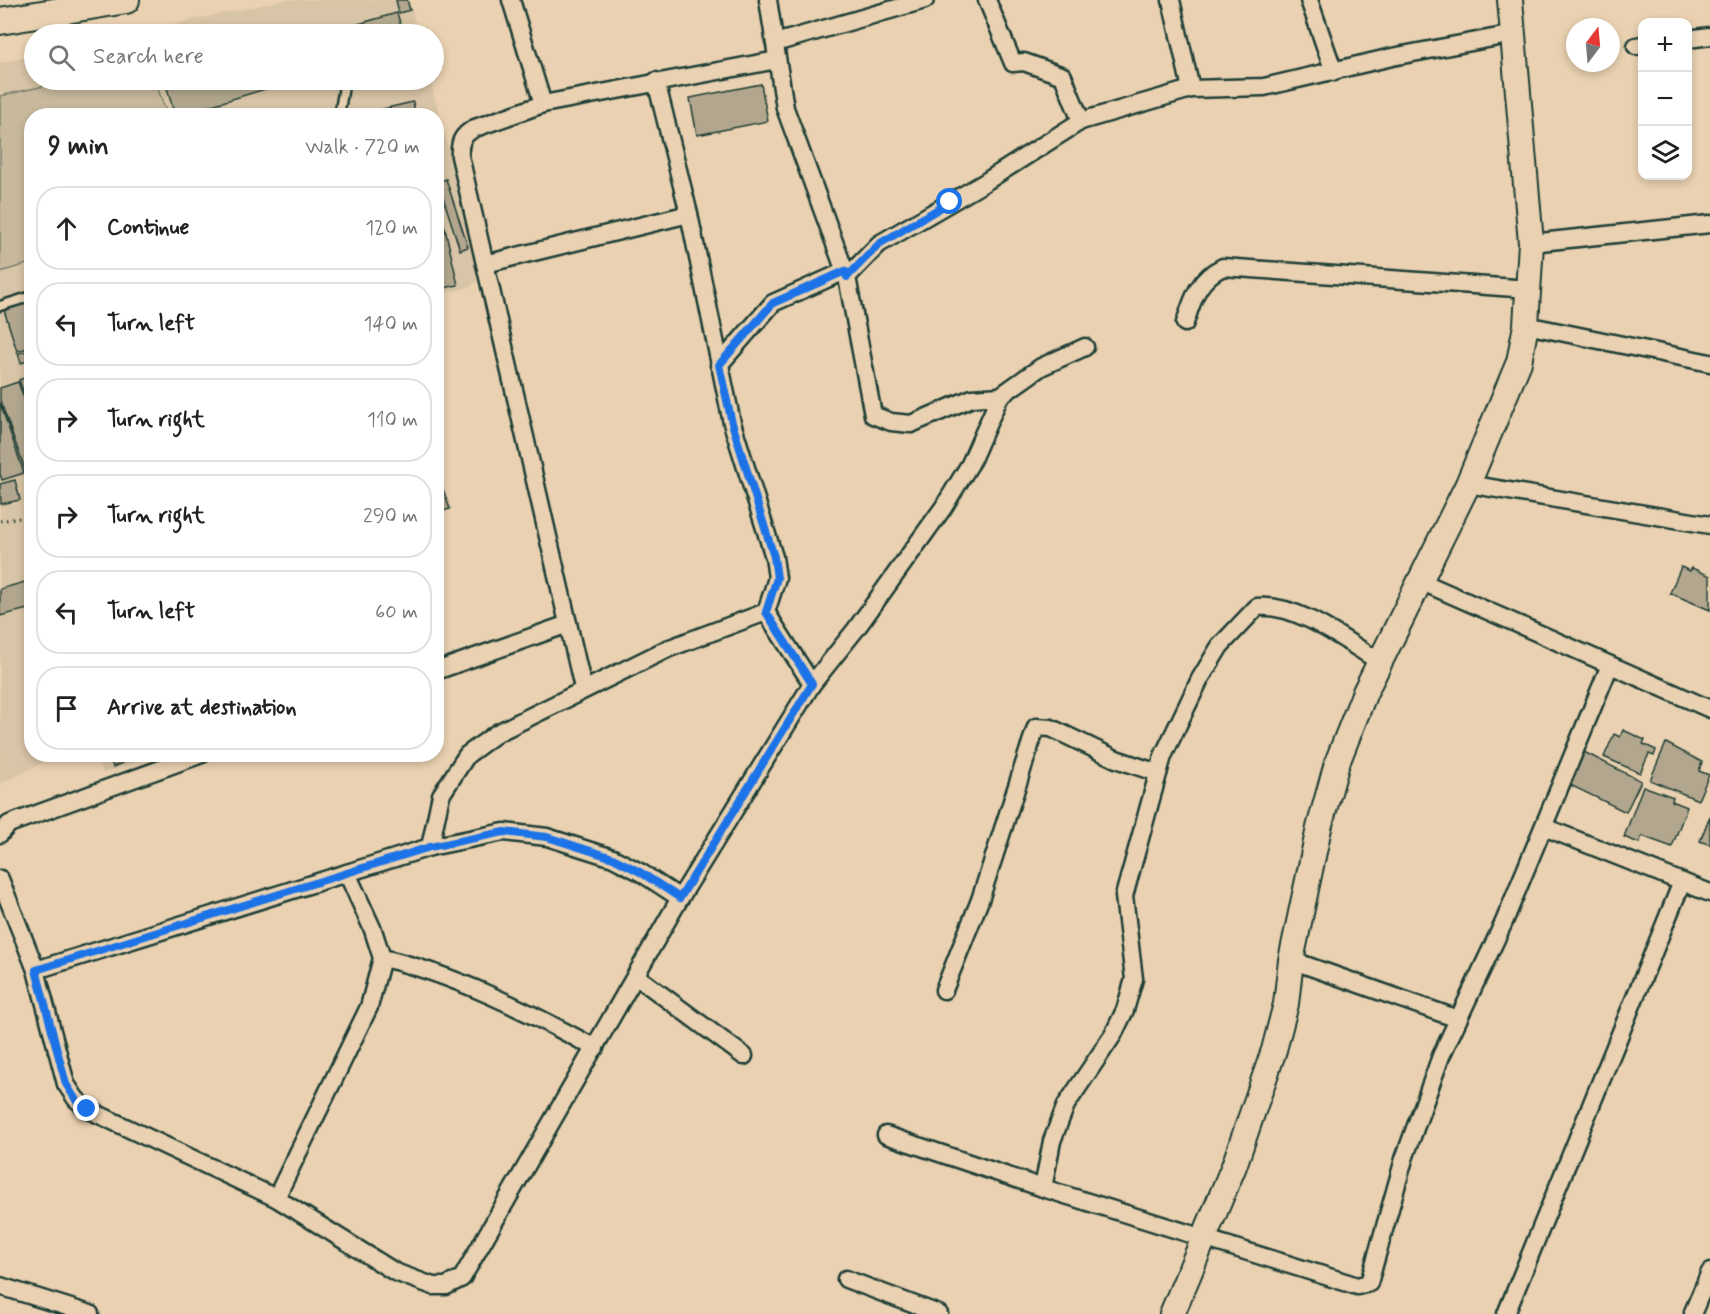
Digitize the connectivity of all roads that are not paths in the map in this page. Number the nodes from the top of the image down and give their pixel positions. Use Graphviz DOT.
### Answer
graph roads {
  1 [pos="126,0"];
  2 [pos="511,0"];
  3 [pos="768,0"];
  4 [pos="924,0"];
  5 [pos="987,0"];
  6 [pos="1171,0"];
  7 [pos="1309,0"];
  8 [pos="1510,0"];
  9 [pos="0,21"];
  10 [pos="1514,34"];
  11 [pos="1710,36"];
  12 [pos="1692,38"];
  13 [pos="776,52"];
  14 [pos="1334,72"];
  15 [pos="656,81"];
  16 [pos="1191,88"];
  17 [pos="343,90"];
  18 [pos="543,104"];
  19 [pos="340,108"];
  20 [pos="1081,121"];
  21 [pos="689,214"];
  22 [pos="1710,224"];
  23 [pos="1531,243"];
  24 [pos="485,264"];
  25 [pos="846,274"];
  26 [pos="1529,289"];
  27 [pos="24,298"];
  28 [pos="0,306"];
  29 [pos="1185,323"];
  30 [pos="1526,325"];
  31 [pos="1085,347"];
  32 [pos="1710,363"];
  33 [pos="719,365"];
  34 [pos="1000,396"];
  35 [pos="1468,484"];
  36 [pos="1710,525"];
  37 [pos="1420,581"];
  38 [pos="766,612"];
  39 [pos="568,624"];
  40 [pos="1380,662"];
  41 [pos="1610,665"];
  42 [pos="444,668"];
  43 [pos="812,684"];
  44 [pos="583,688"];
  45 [pos="1710,709"];
  46 [pos="180,762"];
  47 [pos="1158,773"];
  48 [pos="1544,827"];
  49 [pos="0,834"];
  50 [pos="430,847"];
  51 [pos="346,873"];
  52 [pos="0,879"];
  53 [pos="1682,882"];
  54 [pos="1710,893"];
  55 [pos="680,898"];
  56 [pos="382,958"];
  57 [pos="1291,960"];
  58 [pos="36,970"];
  59 [pos="636,976"];
  60 [pos="944,990"];
  61 [pos="1458,1020"];
  62 [pos="595,1048"];
  63 [pos="744,1056"];
  64 [pos="886,1135"];
  65 [pos="1043,1188"];
  66 [pos="276,1198"];
  67 [pos="1204,1237"];
  68 [pos="1710,1272"];
  69 [pos="846,1279"];
  70 [pos="0,1286"];
  71 [pos="1693,1312"];
  72 [pos="90,1314"];
  73 [pos="939,1314"];
  74 [pos="1172,1314"];
  75 [pos="1506,1314"];
  1 -- 9 [label="main road"];
  2 -- 18 [label="street"];
  3 -- 13 [label="street"];
  4 -- 13 [label="street"];
  5 -- 20 [label="street"];
  6 -- 16 [label="street"];
  7 -- 14 [label="street"];
  8 -- 10 [label="street"];
  10 -- 14 [label="street"];
  10 -- 23 [label="street"];
  11 -- 12 [label="street"];
  13 -- 15 [label="street"];
  13 -- 25 [label="street"];
  14 -- 16 [label="street"];
  15 -- 18 [label="street"];
  15 -- 21 [label="street"];
  16 -- 20 [label="street"];
  17 -- 19 [label="lane"];
  18 -- 24 [label="street"];
  20 -- 25 [label="street"];
  21 -- 24 [label="street"];
  21 -- 33 [label="street"];
  22 -- 23 [label="street"];
  23 -- 26 [label="street"];
  24 -- 39 [label="street"];
  25 -- 33 [label="street"];
  25 -- 34 [label="street"];
  26 -- 29 [label="street"];
  26 -- 30 [label="street"];
  27 -- 28 [label="lane"];
  30 -- 32 [label="street"];
  30 -- 35 [label="street"];
  31 -- 34 [label="street"];
  33 -- 38 [label="street"];
  34 -- 43 [label="street"];
  35 -- 36 [label="street"];
  35 -- 37 [label="street"];
  37 -- 40 [label="street"];
  37 -- 41 [label="street"];
  38 -- 43 [label="street"];
  38 -- 44 [label="street"];
  39 -- 42 [label="street"];
  39 -- 44 [label="street"];
  40 -- 47 [label="street"];
  40 -- 57 [label="street"];
  41 -- 45 [label="street"];
  41 -- 48 [label="street"];
  43 -- 55 [label="street"];
  44 -- 50 [label="street"];
  46 -- 49 [label="street"];
  47 -- 60 [label="street"];
  47 -- 65 [label="street"];
  48 -- 53 [label="street"];
  48 -- 61 [label="street"];
  50 -- 51 [label="street"];
  50 -- 55 [label="street"];
  51 -- 56 [label="street"];
  51 -- 58 [label="street"];
  52 -- 58 [label="street"];
  53 -- 54 [label="street"];
  53 -- 75 [label="street"];
  55 -- 59 [label="street"];
  56 -- 62 [label="street"];
  56 -- 66 [label="street"];
  57 -- 61 [label="street"];
  57 -- 67 [label="street"];
  58 -- 66 [label="street"];
  59 -- 62 [label="street"];
  59 -- 63 [label="street"];
  61 -- 67 [label="street"];
  62 -- 66 [label="street"];
  64 -- 65 [label="street"];
  65 -- 67 [label="street"];
  67 -- 74 [label="street"];
  68 -- 71 [label="street"];
  69 -- 73 [label="street"];
  70 -- 72 [label="street"];
}
